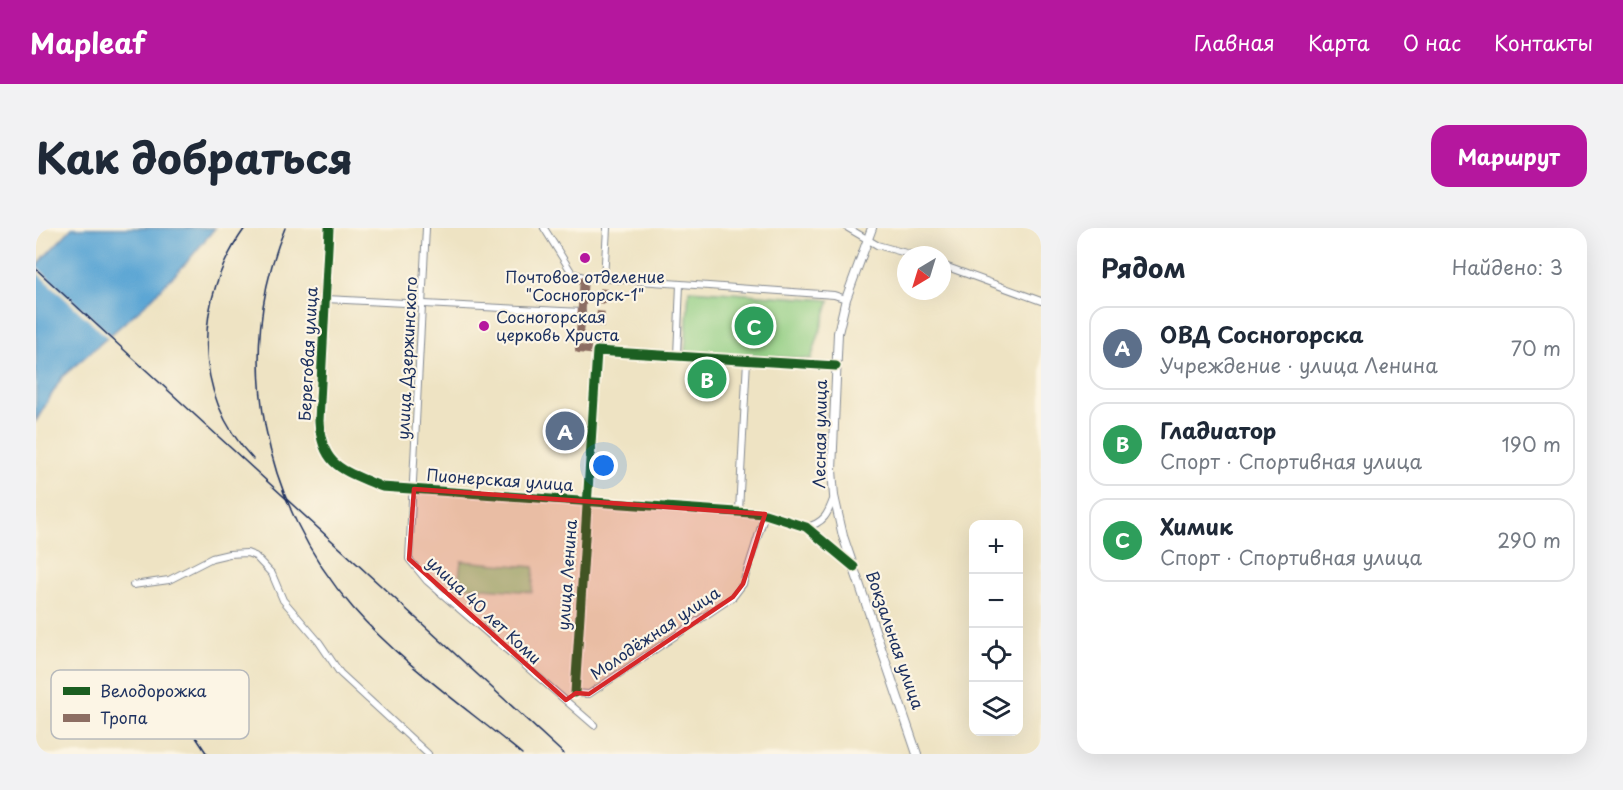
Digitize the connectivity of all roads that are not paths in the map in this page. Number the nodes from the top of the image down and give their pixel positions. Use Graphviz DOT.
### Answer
graph roads {
  1 [pos="329,228"];
  2 [pos="426,228"];
  3 [pos="544,228"];
  4 [pos="607,228"];
  5 [pos="848,228"];
  6 [pos="872,228"];
  7 [pos="868,239"];
  8 [pos="897,252"];
  9 [pos="951,268"];
  10 [pos="604,279"];
  11 [pos="680,284"];
  12 [pos="326,299"];
  13 [pos="846,299"];
  14 [pos="1041,301"];
  15 [pos="423,302"];
  16 [pos="582,312"];
  17 [pos="677,356"];
  18 [pos="747,360"];
  19 [pos="836,366"];
  20 [pos="414,489"];
  21 [pos="834,496"];
  22 [pos="587,501"];
  23 [pos="739,511"];
  24 [pos="765,514"];
  25 [pos="806,527"];
  26 [pos="843,536"];
  27 [pos="854,567"];
  28 [pos="133,585"];
  29 [pos="575,693"];
  30 [pos="562,700"];
  31 [pos="594,725"];
  32 [pos="428,754"];
  33 [pos="917,754"];
  1 -- 12 [label="street, Береговая улица"];
  2 -- 15 [label="street, улица Дзержинского"];
  3 -- 10 [label="street"];
  4 -- 10 [label="street"];
  5 -- 7 [label="street"];
  6 -- 7 [label="main road, Лесная улица"];
  7 -- 8 [label="street"];
  7 -- 13 [label="main road, Лесная улица"];
  9 -- 14 [label="street"];
  10 -- 11 [label="street"];
  11 -- 13 [label="street"];
  11 -- 17 [label="street"];
  12 -- 15 [label="street"];
  12 -- 20 [label="street, Береговая улица"];
  13 -- 19 [label="main road, Лесная улица"];
  15 -- 16 [label="street"];
  15 -- 20 [label="street, улица Дзержинского"];
  17 -- 18 [label="street"];
  17 -- 22 [label="street, улица Ленина"];
  18 -- 19 [label="street"];
  18 -- 23 [label="street"];
  19 -- 21 [label="main road, Лесная улица"];
  20 -- 22 [label="street, Пионерская улица"];
  20 -- 30 [label="street, улица 40 лет Коми"];
  21 -- 25 [label="street"];
  21 -- 26 [label="main road, Лесная улица"];
  22 -- 23 [label="street, Пионерская улица"];
  22 -- 29 [label="street, улица Ленина"];
  23 -- 24 [label="street, Пионерская улица"];
  24 -- 25 [label="street, Пионерская улица"];
  24 -- 29 [label="street, Молодёжная улица"];
  25 -- 27 [label="street, Пионерская улица"];
  26 -- 27 [label="main road, Вокзальная улица"];
  27 -- 33 [label="main road, Вокзальная улица"];
  28 -- 32 [label="street"];
  29 -- 30 [label="street, Молодёжная улица"];
  30 -- 31 [label="street, улица 40 лет Коми"];
}
